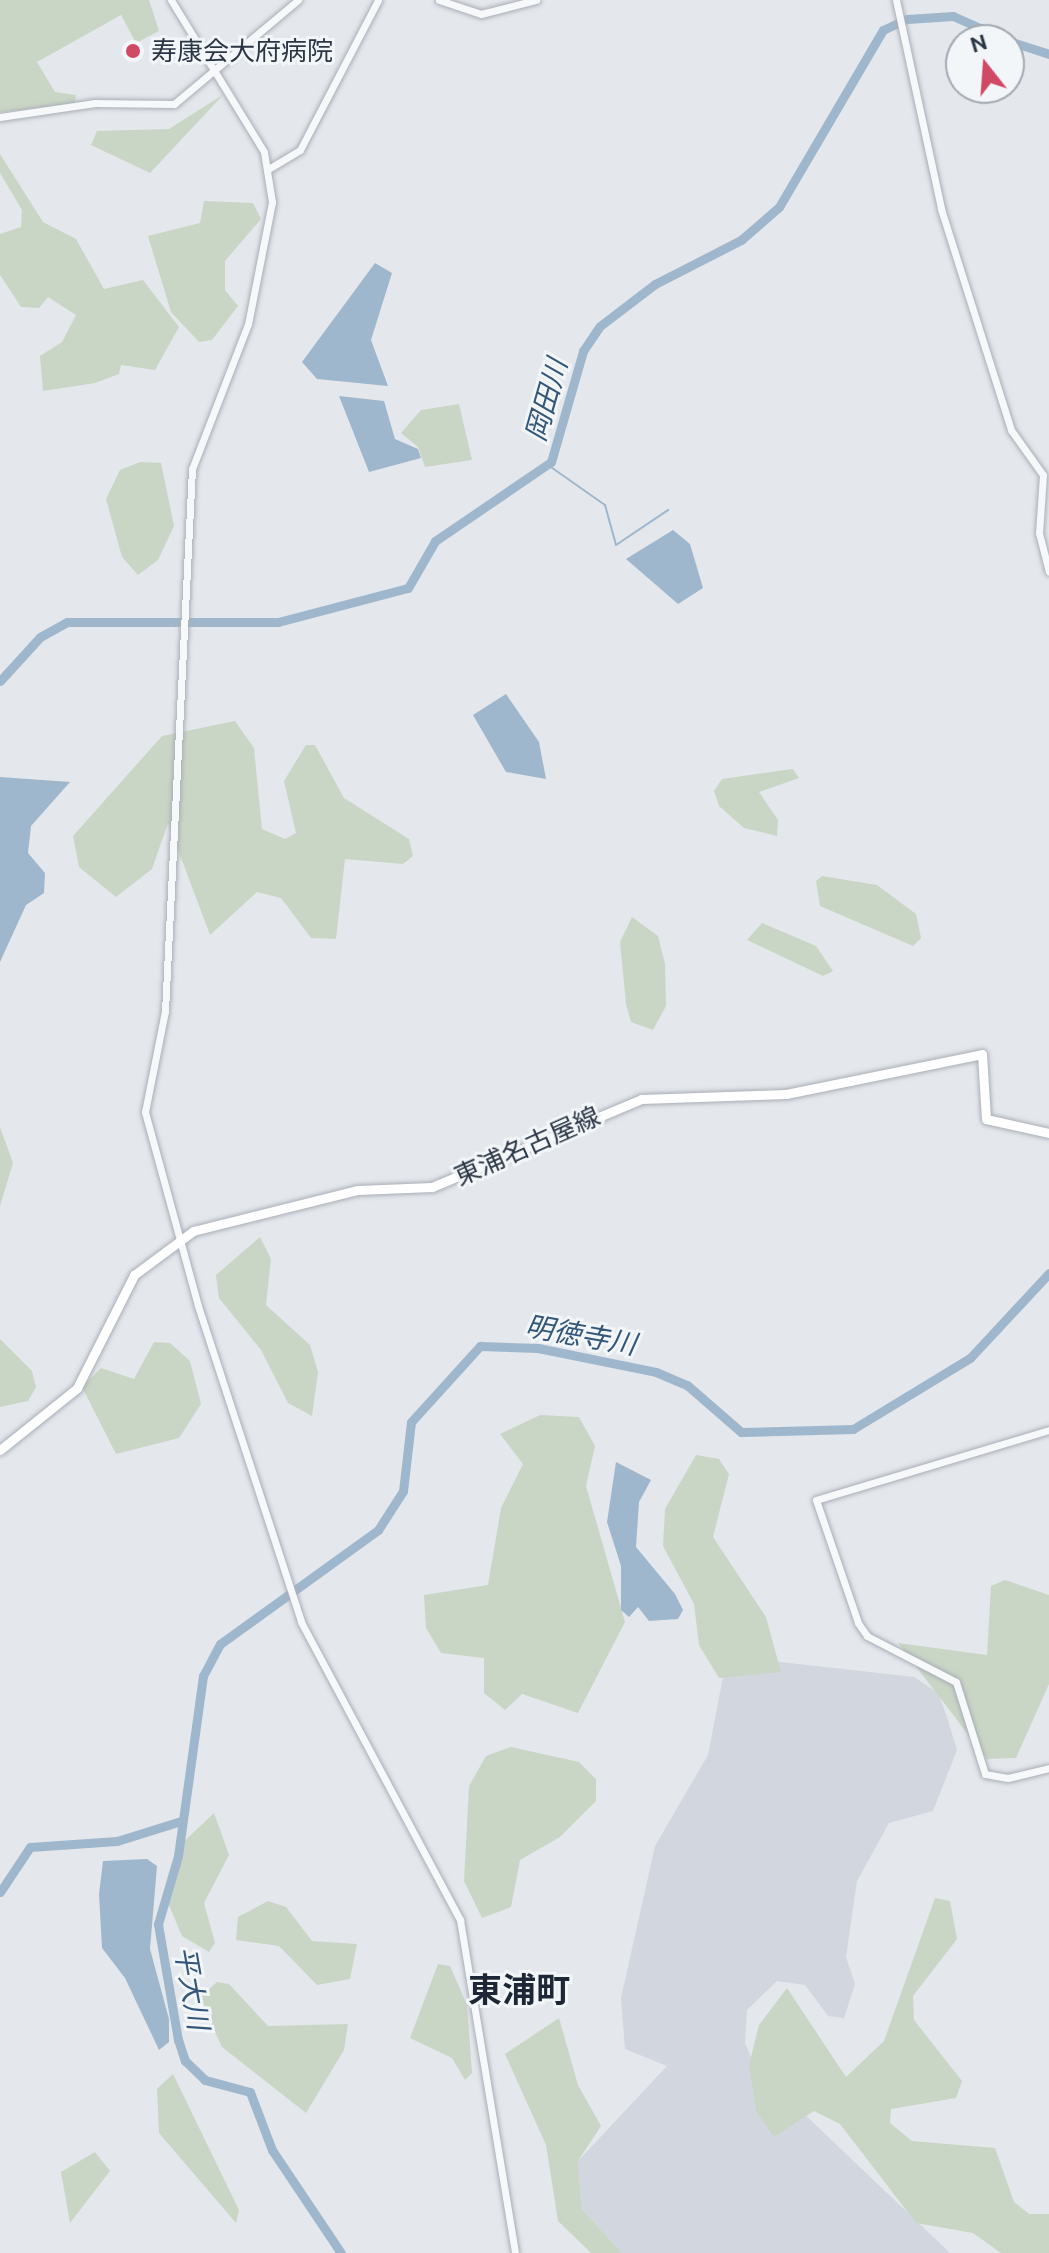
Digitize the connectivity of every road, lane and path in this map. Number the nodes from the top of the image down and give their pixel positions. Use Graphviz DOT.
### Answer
graph roads {
  1 [pos="171,0"];
  2 [pos="298,0"];
  3 [pos="378,0"];
  4 [pos="439,0"];
  5 [pos="536,0"];
  6 [pos="896,0"];
  7 [pos="214,70"];
  8 [pos="0,117"];
  9 [pos="270,168"];
  10 [pos="1049,572"];
  11 [pos="1049,1133"];
  12 [pos="178,1237"];
  13 [pos="1049,1430"];
  14 [pos="0,1450"];
  15 [pos="1049,1768"];
  16 [pos="515,2253"];
  1 -- 7 [label="street"];
  2 -- 7 [label="street"];
  3 -- 9 [label="street"];
  4 -- 5 [label="street"];
  6 -- 10 [label="street"];
  7 -- 8 [label="street"];
  7 -- 9 [label="street"];
  9 -- 12 [label="street"];
  11 -- 12 [label="main road, 東浦名古屋線"];
  12 -- 14 [label="main road, 東浦名古屋線"];
  12 -- 16 [label="street"];
  13 -- 15 [label="street"];
}
